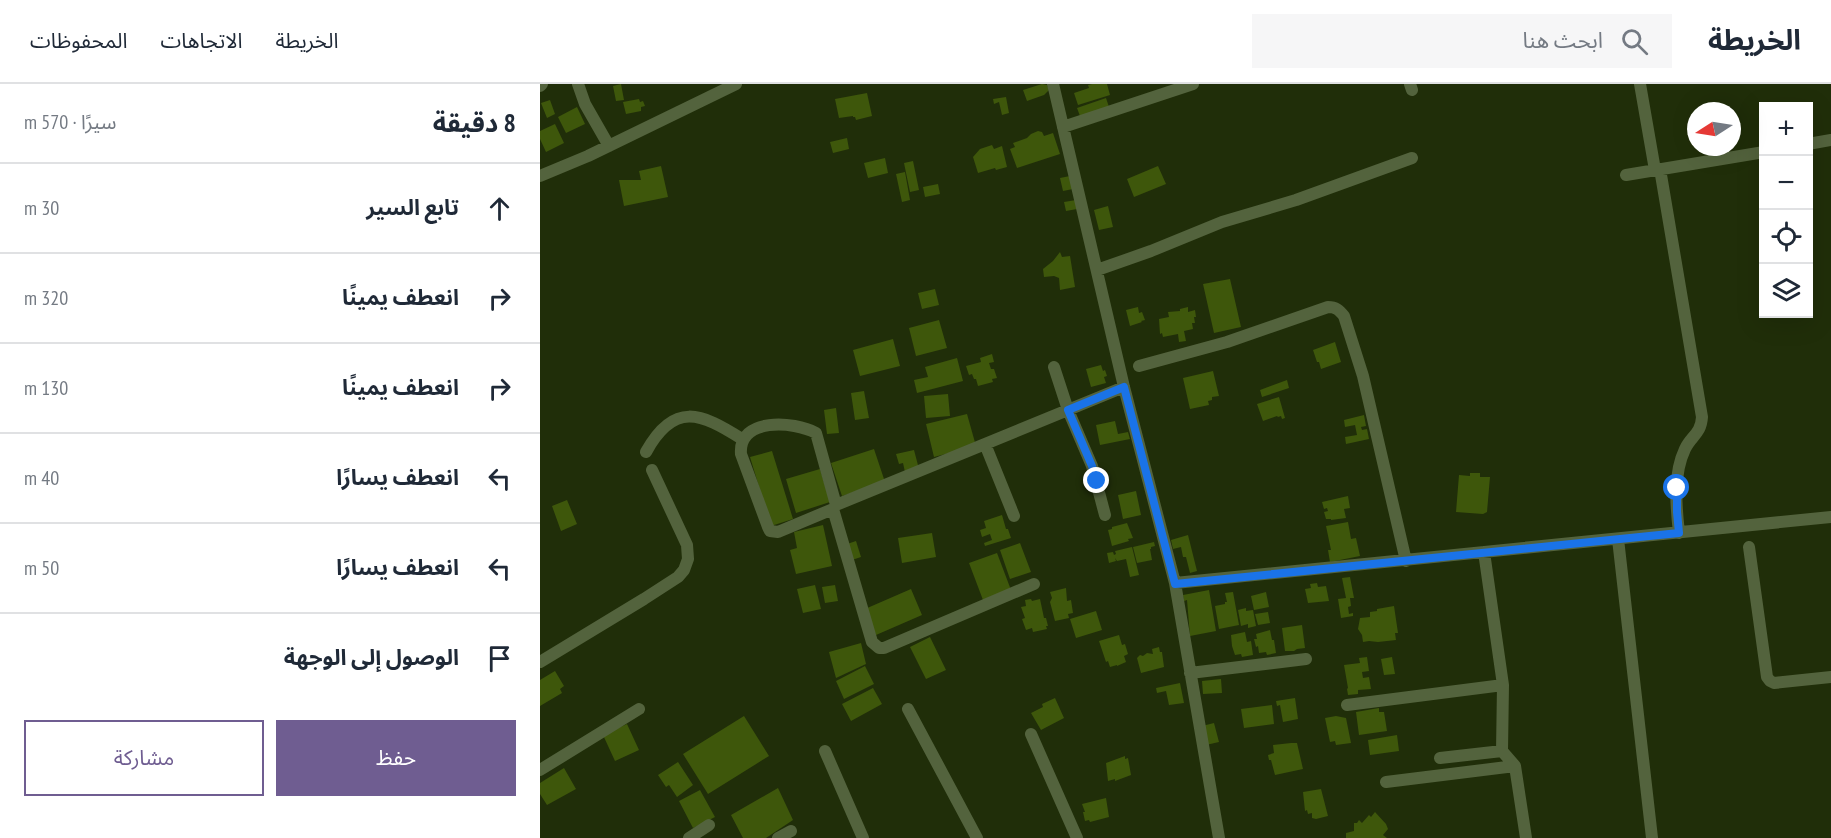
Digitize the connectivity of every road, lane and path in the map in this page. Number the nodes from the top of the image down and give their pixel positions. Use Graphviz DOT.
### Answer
graph roads {
  1 [pos="578,84"];
  2 [pos="736,84"];
  3 [pos="1053,84"];
  4 [pos="1193,84"];
  5 [pos="1640,84"];
  6 [pos="1063,128"];
  7 [pos="1831,140"];
  8 [pos="1813,143"];
  9 [pos="609,146"];
  10 [pos="1759,153"];
  11 [pos="1412,158"];
  12 [pos="1658,169"];
  13 [pos="1626,175"];
  14 [pos="540,176"];
  15 [pos="1097,270"];
  16 [pos="1139,366"];
  17 [pos="1054,367"];
  18 [pos="1124,387"];
  19 [pos="1068,410"];
  20 [pos="742,439"];
  21 [pos="985,444"];
  22 [pos="646,452"];
  23 [pos="652,470"];
  24 [pos="834,507"];
  25 [pos="1105,515"];
  26 [pos="1014,516"];
  27 [pos="1831,518"];
  28 [pos="1679,533"];
  29 [pos="1618,539"];
  30 [pos="1749,547"];
  31 [pos="1484,552"];
  32 [pos="1406,561"];
  33 [pos="1034,584"];
  34 [pos="1175,584"];
  35 [pos="1306,659"];
  36 [pos="540,662"];
  37 [pos="1191,673"];
  38 [pos="1831,677"];
  39 [pos="1503,685"];
  40 [pos="1347,705"];
  41 [pos="639,709"];
  42 [pos="909,709"];
  43 [pos="1031,735"];
  44 [pos="825,751"];
  45 [pos="1502,751"];
  46 [pos="1440,758"];
  47 [pos="1515,766"];
  48 [pos="540,770"];
  49 [pos="1386,782"];
  50 [pos="709,825"];
  51 [pos="791,831"];
  52 [pos="689,838"];
  53 [pos="778,838"];
  54 [pos="863,838"];
  55 [pos="977,838"];
  56 [pos="1077,838"];
  57 [pos="1219,838"];
  58 [pos="1526,838"];
  59 [pos="1652,838"];
  1 -- 9 [label="street"];
  2 -- 9 [label="street"];
  3 -- 6 [label="street"];
  4 -- 6 [label="street"];
  5 -- 12 [label="street"];
  6 -- 15 [label="street"];
  7 -- 8 [label="street"];
  9 -- 14 [label="street"];
  10 -- 12 [label="street"];
  11 -- 15 [label="street"];
  12 -- 13 [label="street"];
  12 -- 28 [label="street"];
  15 -- 18 [label="street"];
  16 -- 32 [label="street"];
  17 -- 19 [label="street"];
  18 -- 19 [label="street"];
  18 -- 34 [label="street"];
  19 -- 21 [label="street"];
  19 -- 25 [label="street"];
  20 -- 22 [label="street"];
  20 -- 24 [label="street"];
  20 -- 24 [label="street"];
  21 -- 24 [label="street"];
  21 -- 26 [label="street"];
  23 -- 36 [label="street"];
  24 -- 33 [label="street"];
  27 -- 28 [label="street"];
  28 -- 29 [label="street"];
  29 -- 31 [label="street"];
  29 -- 59 [label="street"];
  30 -- 38 [label="street"];
  31 -- 32 [label="street"];
  31 -- 39 [label="street"];
  32 -- 34 [label="street"];
  34 -- 37 [label="street"];
  35 -- 37 [label="street"];
  37 -- 57 [label="street"];
  39 -- 40 [label="street"];
  39 -- 45 [label="street"];
  41 -- 48 [label="street"];
  42 -- 55 [label="street"];
  43 -- 56 [label="street"];
  44 -- 54 [label="street"];
  45 -- 46 [label="street"];
  45 -- 47 [label="street"];
  47 -- 49 [label="street"];
  47 -- 58 [label="street"];
  50 -- 52 [label="street"];
  51 -- 53 [label="street"];
}
